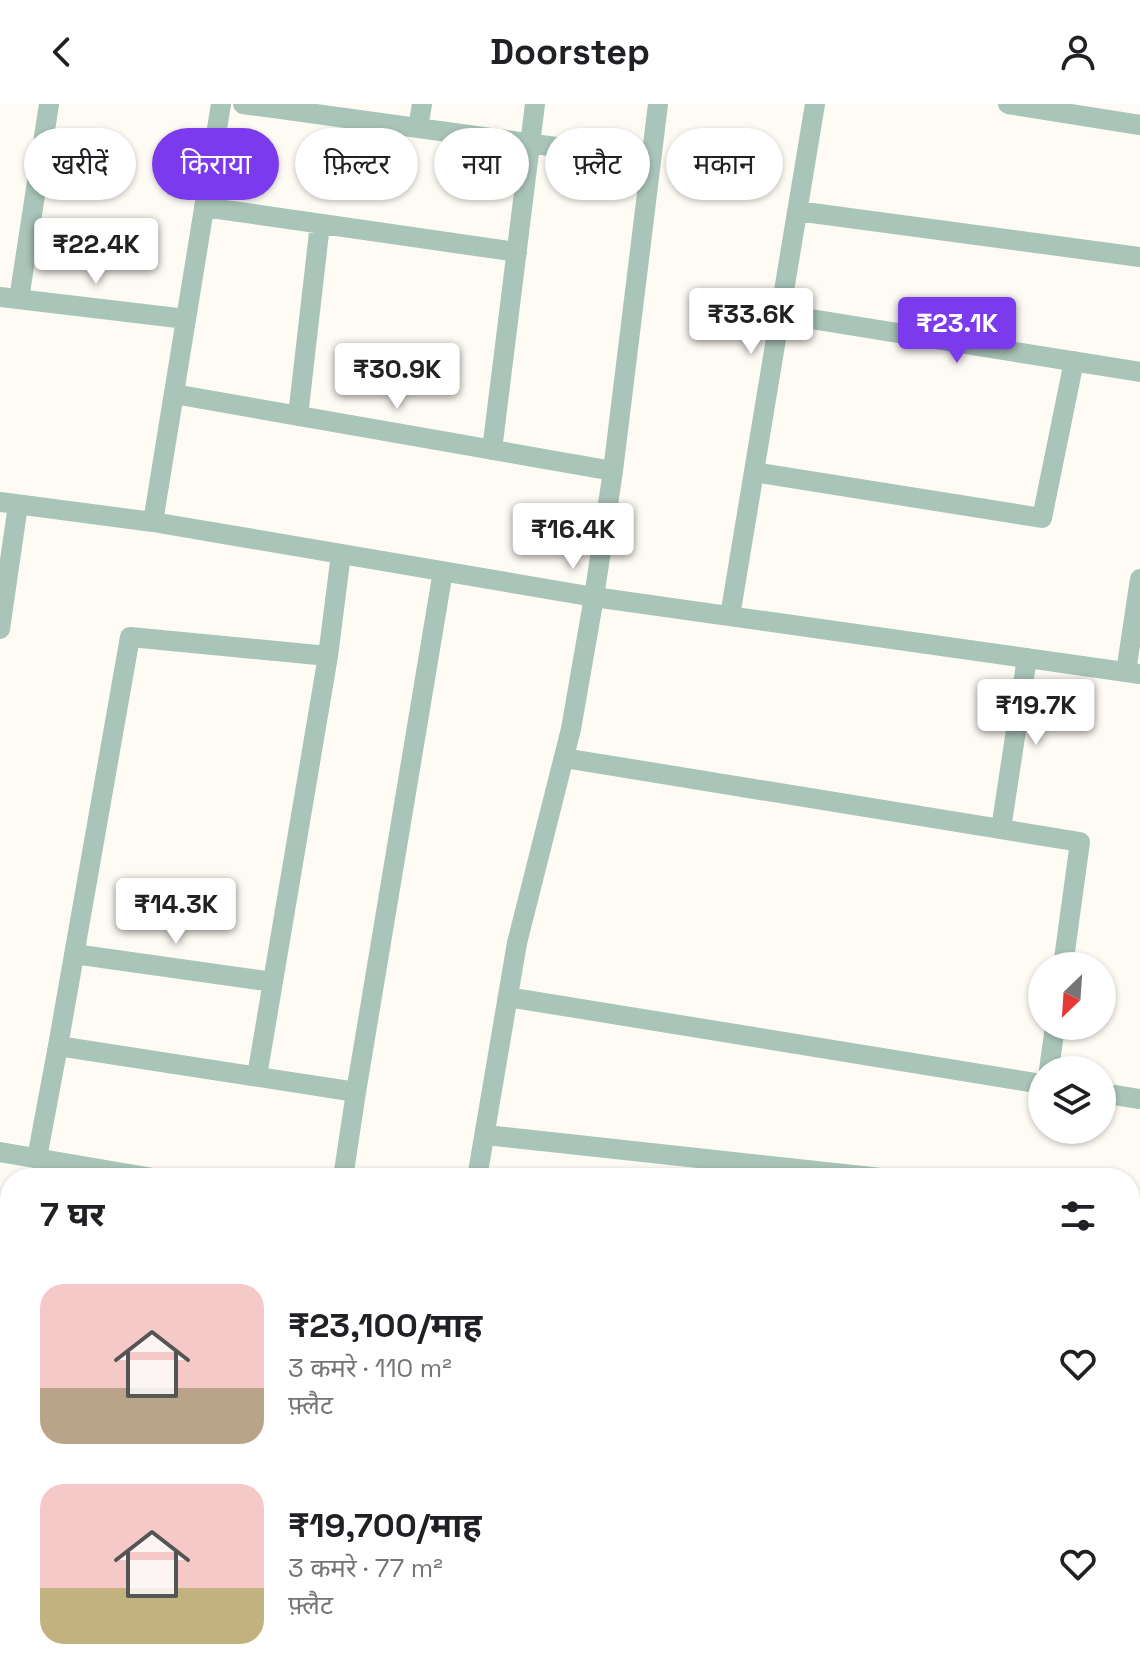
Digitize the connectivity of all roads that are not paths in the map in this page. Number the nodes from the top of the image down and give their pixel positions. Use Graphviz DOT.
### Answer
graph roads {
  1 [pos="49,104"];
  2 [pos="221,104"];
  3 [pos="243,104"];
  4 [pos="422,104"];
  5 [pos="535,104"];
  6 [pos="658,104"];
  7 [pos="815,104"];
  8 [pos="1008,104"];
  9 [pos="320,109"];
  10 [pos="1140,125"];
  11 [pos="418,128"];
  12 [pos="531,143"];
  13 [pos="651,160"];
  14 [pos="204,207"];
  15 [pos="797,211"];
  16 [pos="320,224"];
  17 [pos="517,252"];
  18 [pos="1140,257"];
  19 [pos="10,298"];
  20 [pos="780,314"];
  21 [pos="186,319"];
  22 [pos="1074,361"];
  23 [pos="1140,372"];
  24 [pos="174,394"];
  25 [pos="298,416"];
  26 [pos="492,450"];
  27 [pos="613,471"];
  28 [pos="754,472"];
  29 [pos="9,504"];
  30 [pos="153,522"];
  31 [pos="341,554"];
  32 [pos="443,571"];
  33 [pos="1140,579"];
  34 [pos="594,597"];
  35 [pos="730,616"];
  36 [pos="0,629"];
  37 [pos="328,656"];
  38 [pos="1027,658"];
  39 [pos="1133,673"];
  40 [pos="564,758"];
  41 [pos="1001,829"];
  42 [pos="1065,952"];
  43 [pos="74,954"];
  44 [pos="273,982"];
  45 [pos="508,997"];
  46 [pos="58,1046"];
  47 [pos="257,1076"];
  48 [pos="1028,1082"];
  49 [pos="356,1092"];
  50 [pos="1116,1095"];
  51 [pos="1140,1099"];
  52 [pos="486,1135"];
  53 [pos="0,1152"];
  54 [pos="37,1158"];
  55 [pos="95,1168"];
  56 [pos="345,1168"];
  57 [pos="479,1168"];
  58 [pos="789,1168"];
  1 -- 19 [label="street"];
  2 -- 14 [label="street"];
  3 -- 9 [label="street"];
  4 -- 11 [label="street"];
  5 -- 12 [label="street"];
  6 -- 13 [label="street"];
  7 -- 15 [label="street"];
  8 -- 10 [label="street"];
  9 -- 11 [label="street"];
  11 -- 12 [label="street"];
  12 -- 13 [label="street"];
  12 -- 17 [label="street"];
  13 -- 27 [label="street"];
  14 -- 16 [label="street"];
  14 -- 21 [label="street"];
  15 -- 18 [label="street"];
  15 -- 20 [label="street"];
  16 -- 17 [label="street"];
  16 -- 25 [label="street"];
  17 -- 26 [label="street"];
  19 -- 21 [label="street"];
  20 -- 22 [label="street"];
  20 -- 28 [label="street"];
  21 -- 24 [label="street"];
  22 -- 23 [label="street"];
  22 -- 28 [label="street"];
  24 -- 25 [label="street"];
  24 -- 30 [label="street"];
  25 -- 26 [label="street"];
  26 -- 27 [label="street"];
  27 -- 34 [label="street"];
  28 -- 35 [label="street"];
  29 -- 30 [label="street"];
  29 -- 36 [label="street"];
  30 -- 31 [label="street"];
  31 -- 32 [label="street"];
  31 -- 37 [label="street"];
  32 -- 34 [label="street"];
  32 -- 49 [label="street"];
  33 -- 39 [label="street"];
  34 -- 35 [label="street"];
  34 -- 40 [label="street"];
  35 -- 38 [label="street"];
  37 -- 43 [label="street"];
  37 -- 44 [label="street"];
  38 -- 39 [label="street"];
  38 -- 41 [label="street"];
  40 -- 41 [label="street"];
  40 -- 45 [label="street"];
  41 -- 42 [label="street"];
  43 -- 44 [label="street"];
  43 -- 46 [label="street"];
  44 -- 47 [label="street"];
  45 -- 48 [label="street"];
  45 -- 52 [label="street"];
  46 -- 47 [label="street"];
  46 -- 54 [label="street"];
  47 -- 49 [label="street"];
  49 -- 56 [label="street"];
  50 -- 51 [label="street"];
  52 -- 57 [label="street"];
  52 -- 58 [label="street"];
  53 -- 54 [label="street"];
  54 -- 55 [label="street"];
}
